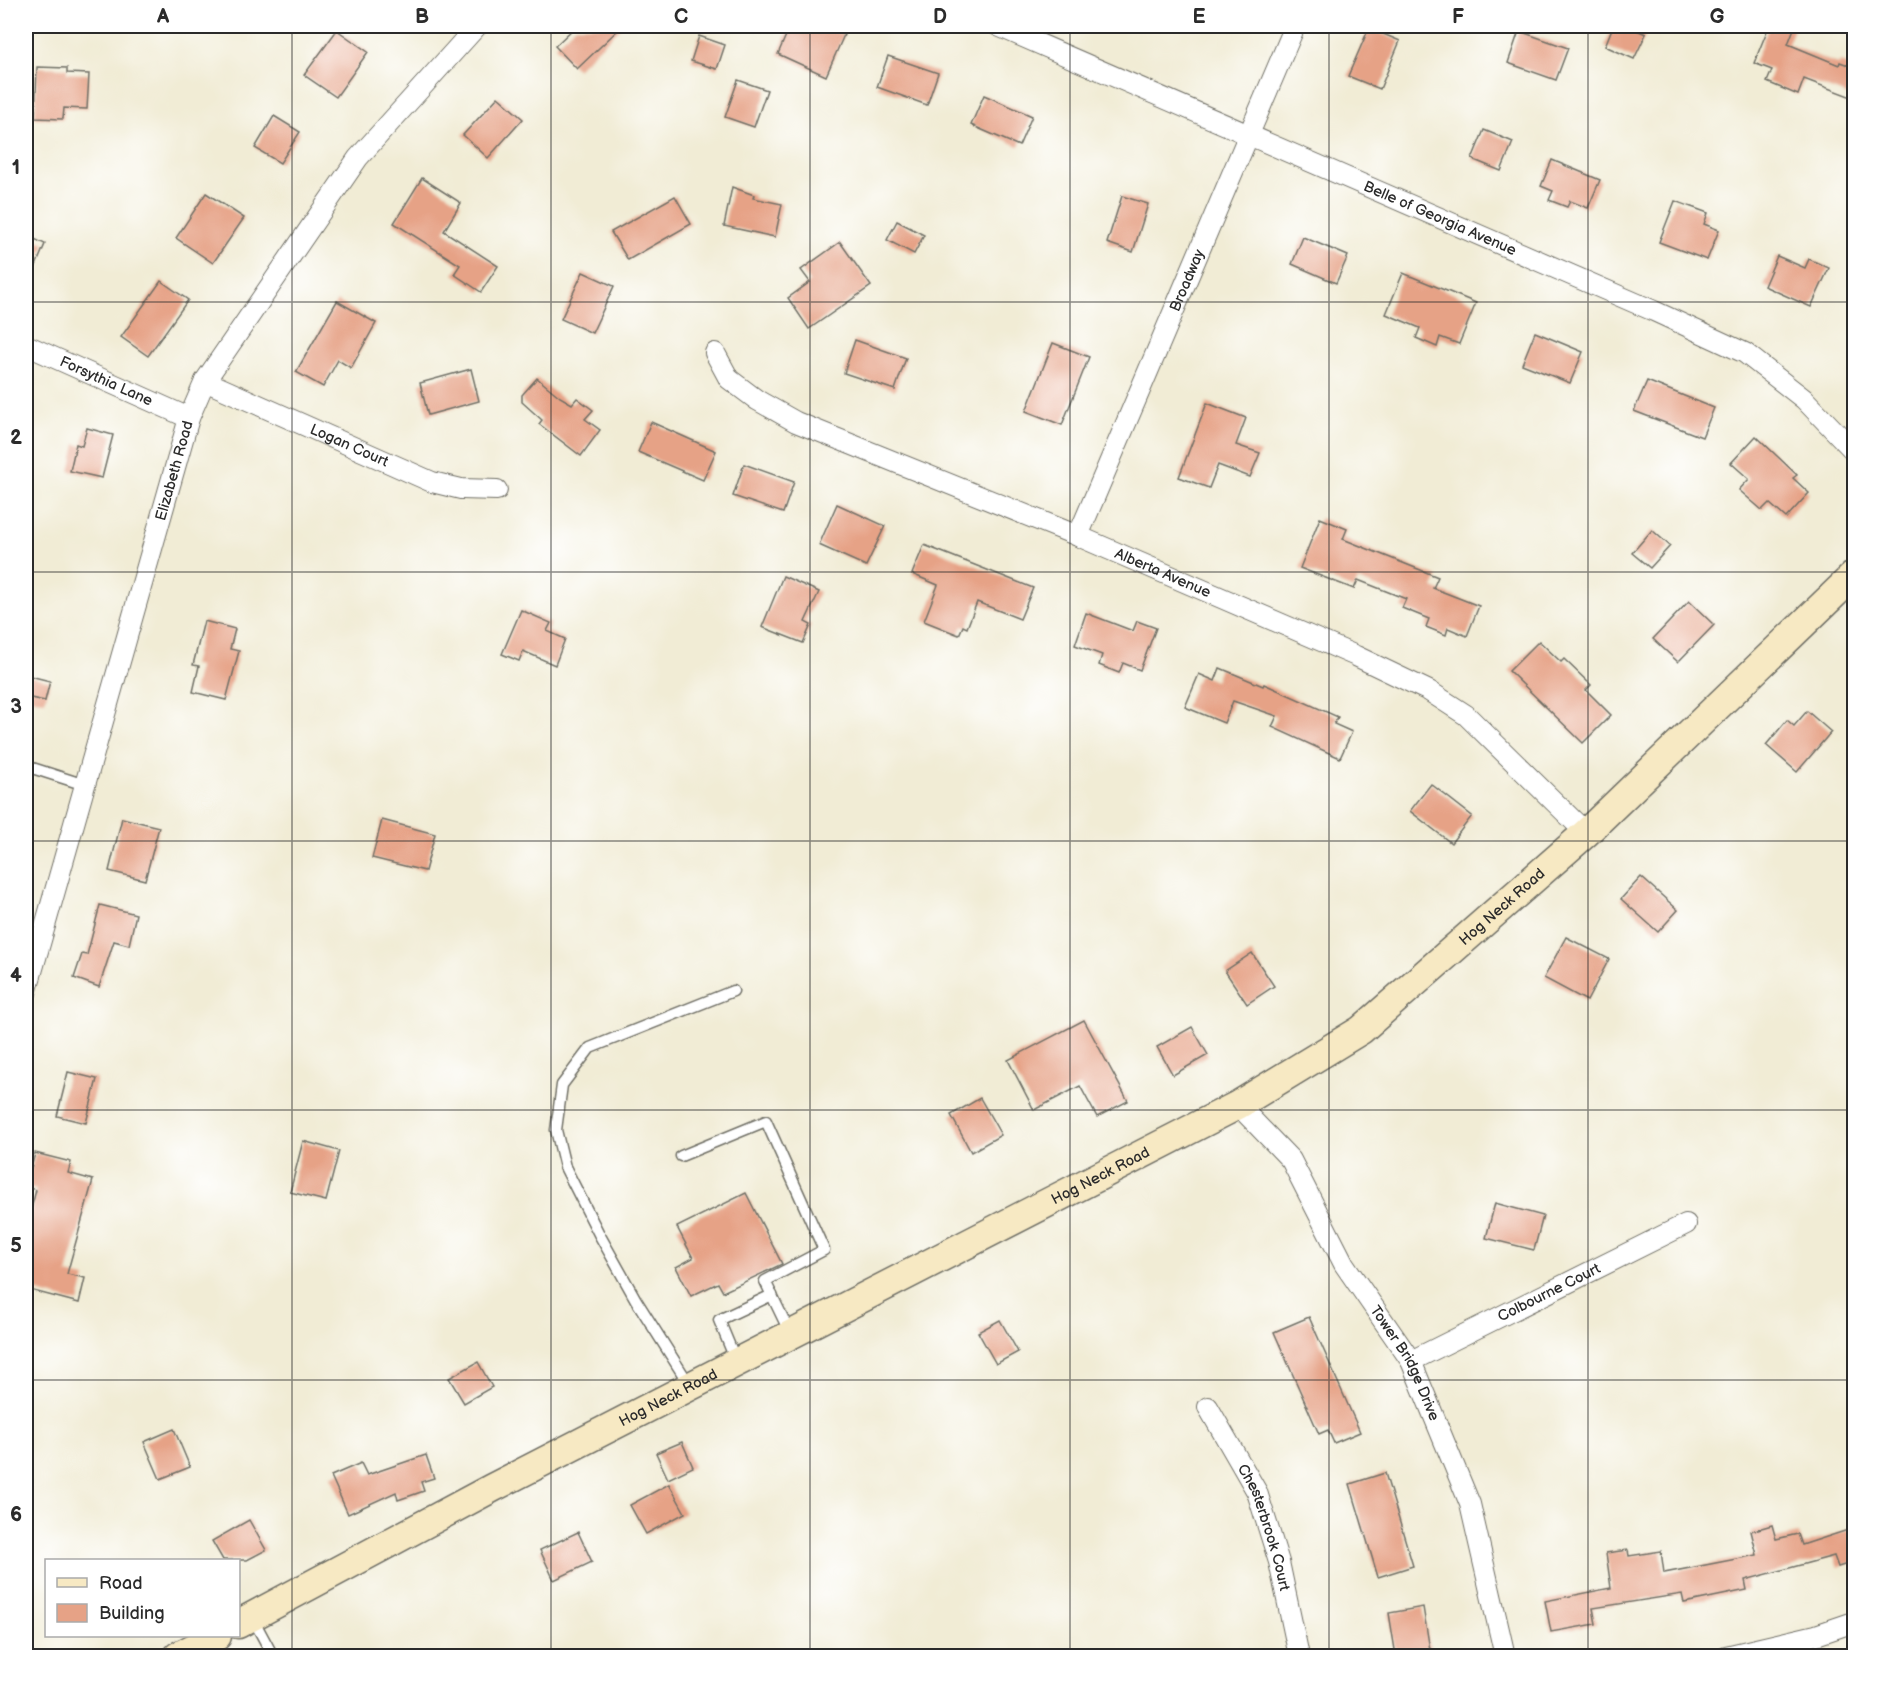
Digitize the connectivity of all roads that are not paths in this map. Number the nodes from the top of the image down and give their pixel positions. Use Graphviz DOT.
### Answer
graph roads {
  1 [pos="477,26"];
  2 [pos="998,26"];
  3 [pos="1295,26"];
  4 [pos="1249,134"];
  5 [pos="26,345"];
  6 [pos="715,353"];
  7 [pos="205,381"];
  8 [pos="189,418"];
  9 [pos="1854,451"];
  10 [pos="497,490"];
  11 [pos="1078,536"];
  12 [pos="1854,575"];
  13 [pos="26,766"];
  14 [pos="85,785"];
  15 [pos="1586,833"];
  16 [pos="733,991"];
  17 [pos="26,993"];
  18 [pos="1238,1105"];
  19 [pos="681,1156"];
  20 [pos="1686,1224"];
  21 [pos="772,1294"];
  22 [pos="792,1336"];
  23 [pos="1411,1361"];
  24 [pos="737,1364"];
  25 [pos="691,1387"];
  26 [pos="1208,1407"];
  27 [pos="245,1621"];
  28 [pos="1854,1622"];
  29 [pos="214,1637"];
  30 [pos="178,1656"];
  31 [pos="273,1656"];
  32 [pos="1299,1656"];
  33 [pos="1505,1656"];
  34 [pos="1726,1656"];
  1 -- 7 [label="street, Elizabeth Road"];
  2 -- 4 [label="street, Belle of Georgia Avenue"];
  3 -- 4 [label="street, Broadway"];
  4 -- 9 [label="street, Belle of Georgia Avenue"];
  4 -- 11 [label="street, Broadway"];
  5 -- 8 [label="street, Forsythia Lane"];
  6 -- 11 [label="street, Alberta Avenue"];
  7 -- 8 [label="street, Elizabeth Road"];
  7 -- 10 [label="street, Logan Court"];
  8 -- 14 [label="street, Elizabeth Road"];
  11 -- 15 [label="street, Alberta Avenue"];
  12 -- 15 [label="main road, Hog Neck Road"];
  13 -- 14 [label="lane"];
  14 -- 17 [label="street, Elizabeth Road"];
  15 -- 18 [label="main road, Hog Neck Road"];
  16 -- 25 [label="lane"];
  18 -- 22 [label="main road, Hog Neck Road"];
  18 -- 23 [label="street, Tower Bridge Drive"];
  19 -- 21 [label="lane"];
  20 -- 23 [label="street, Colbourne Court"];
  21 -- 22 [label="lane"];
  21 -- 24 [label="lane"];
  22 -- 24 [label="main road, Hog Neck Road"];
  23 -- 33 [label="street, Tower Bridge Drive"];
  24 -- 25 [label="main road, Hog Neck Road"];
  25 -- 27 [label="main road, Hog Neck Road"];
  26 -- 32 [label="street, Chesterbrook Court"];
  27 -- 31 [label="lane"];
  28 -- 34 [label="street"];
  29 -- 30 [label="main road"];
}
